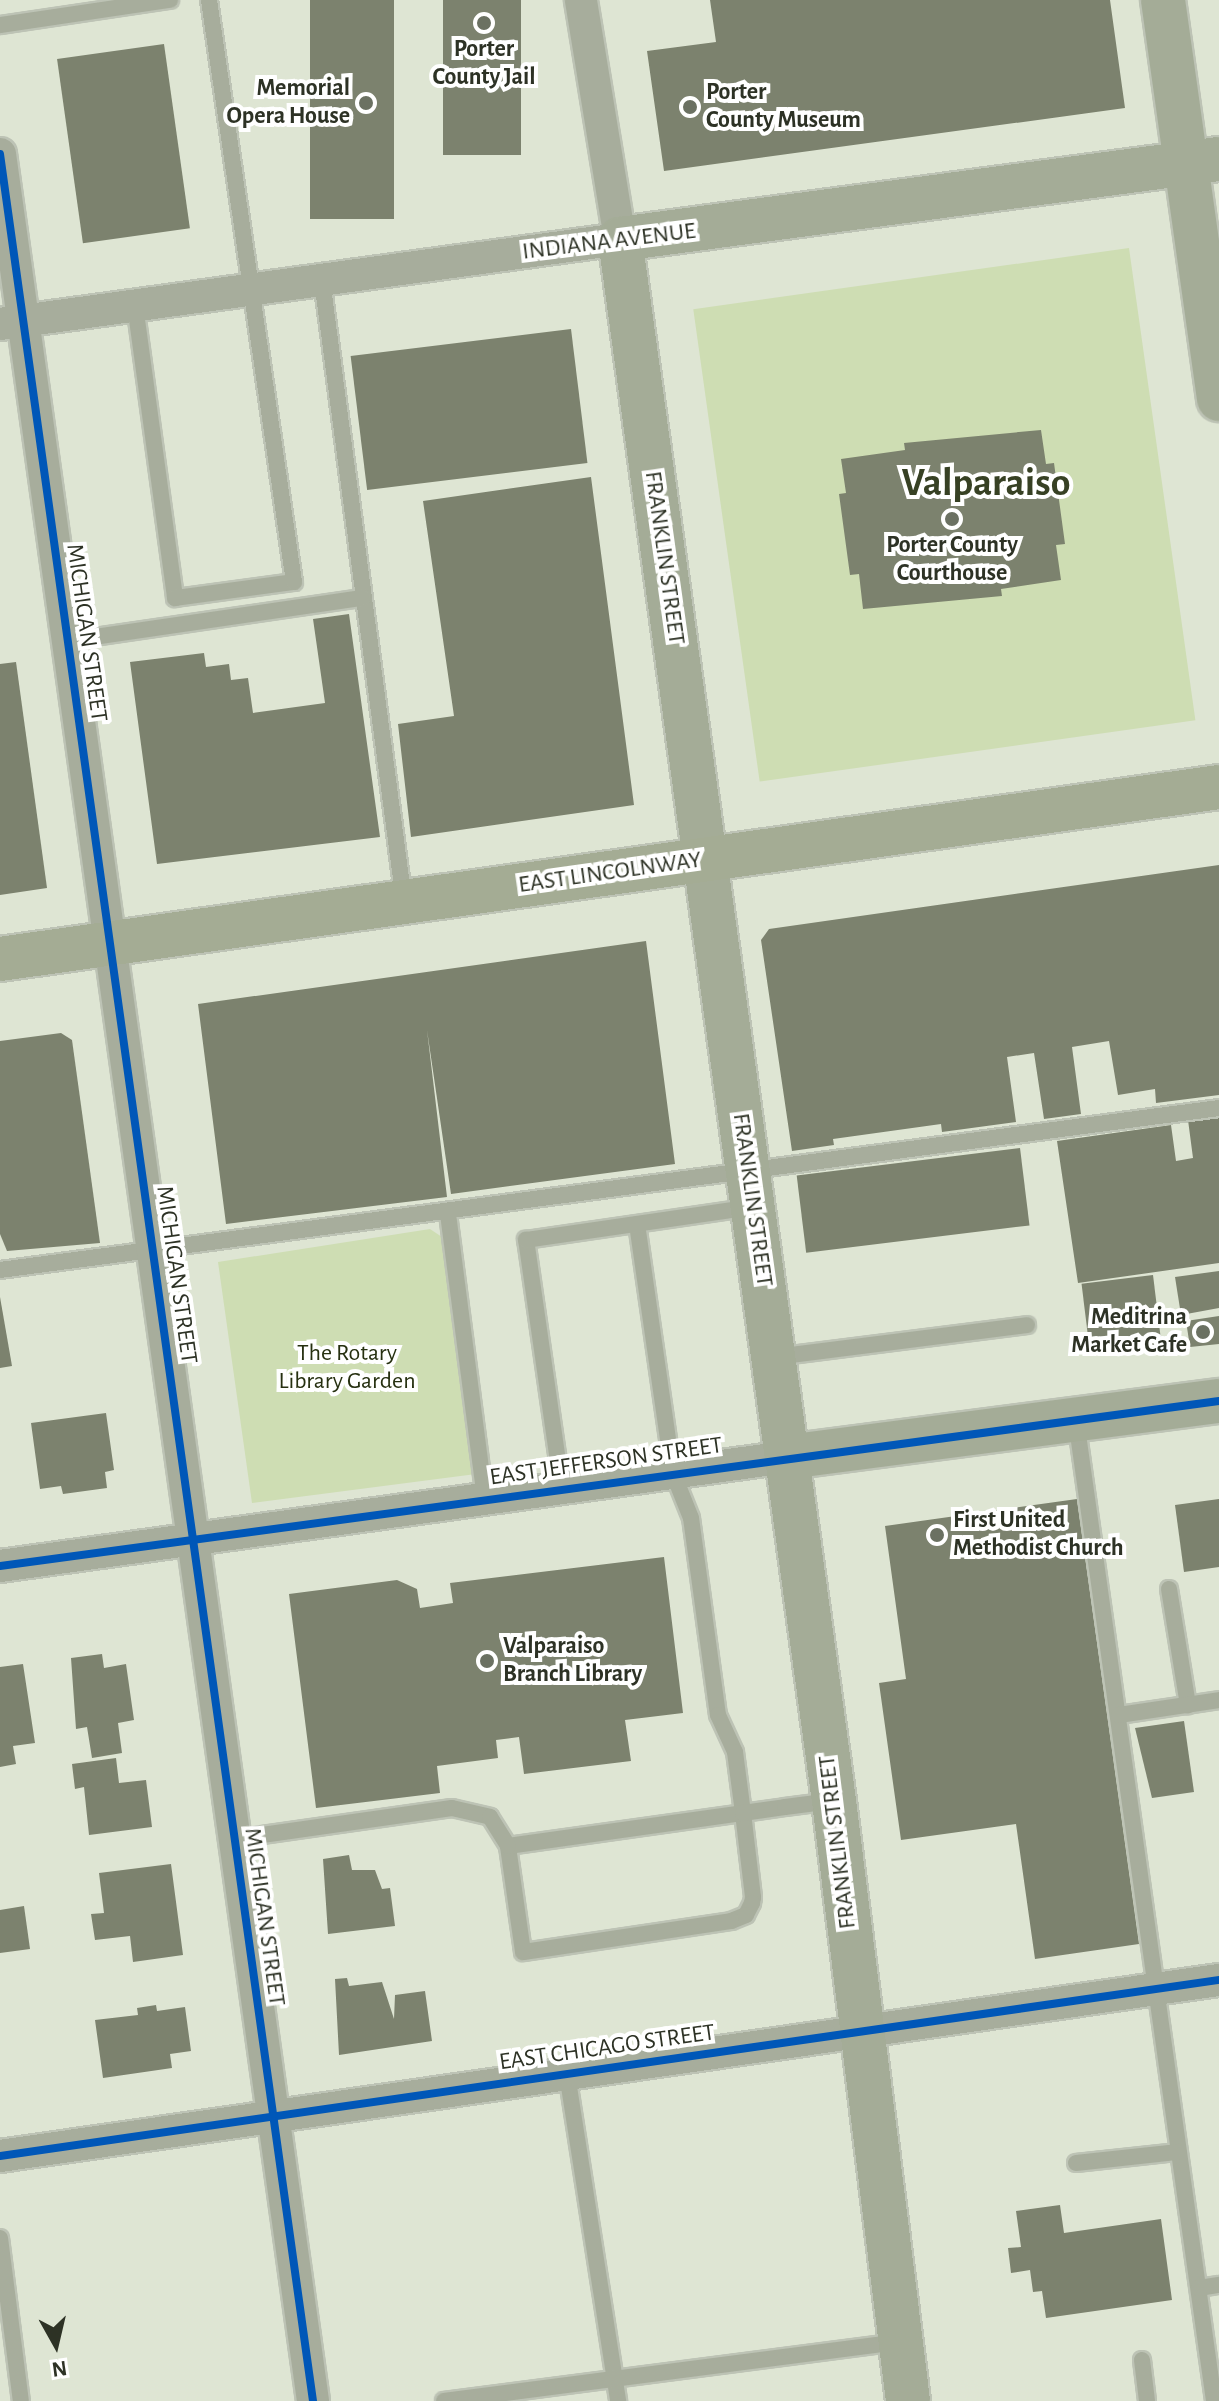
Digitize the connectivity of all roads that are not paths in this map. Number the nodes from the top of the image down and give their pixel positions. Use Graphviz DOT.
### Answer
graph roads {
  1 [pos="170,0"];
  2 [pos="209,0"];
  3 [pos="581,0"];
  4 [pos="1163,0"];
  5 [pos="97,5"];
  6 [pos="0,25"];
  7 [pos="0,154"];
  8 [pos="1202,161"];
  9 [pos="4,213"];
  10 [pos="620,239"];
  11 [pos="322,280"];
  12 [pos="255,289"];
  13 [pos="135,305"];
  14 [pos="12,323"];
  15 [pos="1219,399"];
  16 [pos="363,598"];
  17 [pos="67,641"];
  18 [pos="1219,787"];
  19 [pos="705,860"];
  20 [pos="404,902"];
  21 [pos="110,944"];
  22 [pos="0,959"];
  23 [pos="1219,1108"];
  24 [pos="750,1190"];
  25 [pos="448,1214"];
  26 [pos="637,1224"];
  27 [pos="151,1248"];
  28 [pos="0,1270"];
  29 [pos="1027,1325"];
  30 [pos="773,1358"];
  31 [pos="1219,1401"];
  32 [pos="1076,1419"];
  33 [pos="787,1457"];
  34 [pos="673,1473"];
  35 [pos="562,1489"];
  36 [pos="485,1499"];
  37 [pos="192,1540"];
  38 [pos="0,1566"];
  39 [pos="1169,1589"];
  40 [pos="1219,1700"];
  41 [pos="1188,1705"];
  42 [pos="1119,1715"];
  43 [pos="834,1801"];
  44 [pos="743,1813"];
  45 [pos="234,1839"];
  46 [pos="508,1846"];
  47 [pos="1219,1980"];
  48 [pos="1157,1989"];
  49 [pos="860,2032"];
  50 [pos="567,2074"];
  51 [pos="272,2116"];
  52 [pos="1178,2152"];
  53 [pos="0,2156"];
  54 [pos="1076,2163"];
  55 [pos="0,2238"];
  56 [pos="1219,2285"];
  57 [pos="1199,2288"];
  58 [pos="900,2342"];
  59 [pos="1142,2360"];
  60 [pos="1214,2361"];
  61 [pos="615,2379"];
  62 [pos="21,2401"];
  63 [pos="313,2401"];
  64 [pos="444,2401"];
  65 [pos="618,2401"];
  66 [pos="908,2401"];
  67 [pos="1147,2401"];
  68 [pos="1214,2401"];
  1 -- 5 [label="lane"];
  2 -- 12 [label="lane"];
  3 -- 10 [label="street, FRANKLIN STREET"];
  4 -- 8 [label="main road"];
  5 -- 6 [label="lane"];
  7 -- 9 [label="street, MICHIGAN STREET"];
  8 -- 10 [label="main road, INDIANA AVENUE"];
  8 -- 15 [label="main road"];
  9 -- 14 [label="street, MICHIGAN STREET"];
  10 -- 11 [label="street, INDIANA AVENUE"];
  10 -- 19 [label="main road, FRANKLIN STREET"];
  11 -- 12 [label="street, INDIANA AVENUE"];
  11 -- 16 [label="lane"];
  12 -- 13 [label="street, INDIANA AVENUE"];
  12 -- 13 [label="lane"];
  13 -- 14 [label="street, INDIANA AVENUE"];
  14 -- 17 [label="street, MICHIGAN STREET"];
  16 -- 17 [label="lane"];
  16 -- 20 [label="lane"];
  17 -- 21 [label="street, MICHIGAN STREET"];
  18 -- 19 [label="main road, EAST LINCOLNWAY"];
  19 -- 20 [label="main road, EAST LINCOLNWAY"];
  19 -- 24 [label="main road, FRANKLIN STREET"];
  20 -- 21 [label="main road, EAST LINCOLNWAY"];
  21 -- 22 [label="main road, EAST LINCOLNWAY"];
  21 -- 27 [label="street, MICHIGAN STREET"];
  23 -- 24 [label="lane"];
  24 -- 25 [label="lane"];
  24 -- 26 [label="lane"];
  24 -- 30 [label="main road, FRANKLIN STREET"];
  25 -- 27 [label="lane"];
  25 -- 36 [label="lane"];
  26 -- 34 [label="lane"];
  26 -- 35 [label="lane"];
  27 -- 28 [label="lane"];
  27 -- 37 [label="street, MICHIGAN STREET"];
  29 -- 30 [label="lane"];
  30 -- 33 [label="main road, FRANKLIN STREET"];
  31 -- 32 [label="main road, EAST JEFFERSON STREET"];
  32 -- 33 [label="main road, EAST JEFFERSON STREET"];
  32 -- 42 [label="lane"];
  33 -- 34 [label="street, EAST JEFFERSON STREET"];
  33 -- 43 [label="main road, FRANKLIN STREET"];
  34 -- 35 [label="street, EAST JEFFERSON STREET"];
  34 -- 44 [label="lane"];
  35 -- 36 [label="street, EAST JEFFERSON STREET"];
  36 -- 37 [label="street, EAST JEFFERSON STREET"];
  37 -- 38 [label="street, EAST JEFFERSON STREET"];
  37 -- 45 [label="street, MICHIGAN STREET"];
  39 -- 41 [label="lane"];
  40 -- 41 [label="lane"];
  41 -- 42 [label="lane"];
  42 -- 48 [label="lane"];
  43 -- 44 [label="lane"];
  43 -- 49 [label="main road, FRANKLIN STREET"];
  44 -- 46 [label="lane"];
  44 -- 46 [label="lane"];
  45 -- 46 [label="lane"];
  45 -- 51 [label="street, MICHIGAN STREET"];
  47 -- 48 [label="street, EAST CHICAGO STREET"];
  48 -- 49 [label="street, EAST CHICAGO STREET"];
  48 -- 52 [label="lane"];
  49 -- 50 [label="street, EAST CHICAGO STREET"];
  49 -- 58 [label="main road, FRANKLIN STREET"];
  50 -- 51 [label="street, EAST CHICAGO STREET"];
  50 -- 61 [label="lane"];
  51 -- 53 [label="street, EAST CHICAGO STREET"];
  51 -- 63 [label="street, MICHIGAN STREET"];
  52 -- 54 [label="lane"];
  52 -- 57 [label="lane"];
  55 -- 62 [label="lane"];
  56 -- 57 [label="lane"];
  57 -- 60 [label="lane"];
  58 -- 61 [label="lane"];
  58 -- 66 [label="main road, FRANKLIN STREET"];
  59 -- 67 [label="lane"];
  60 -- 68 [label="lane"];
  61 -- 64 [label="lane"];
  61 -- 65 [label="lane"];
}
